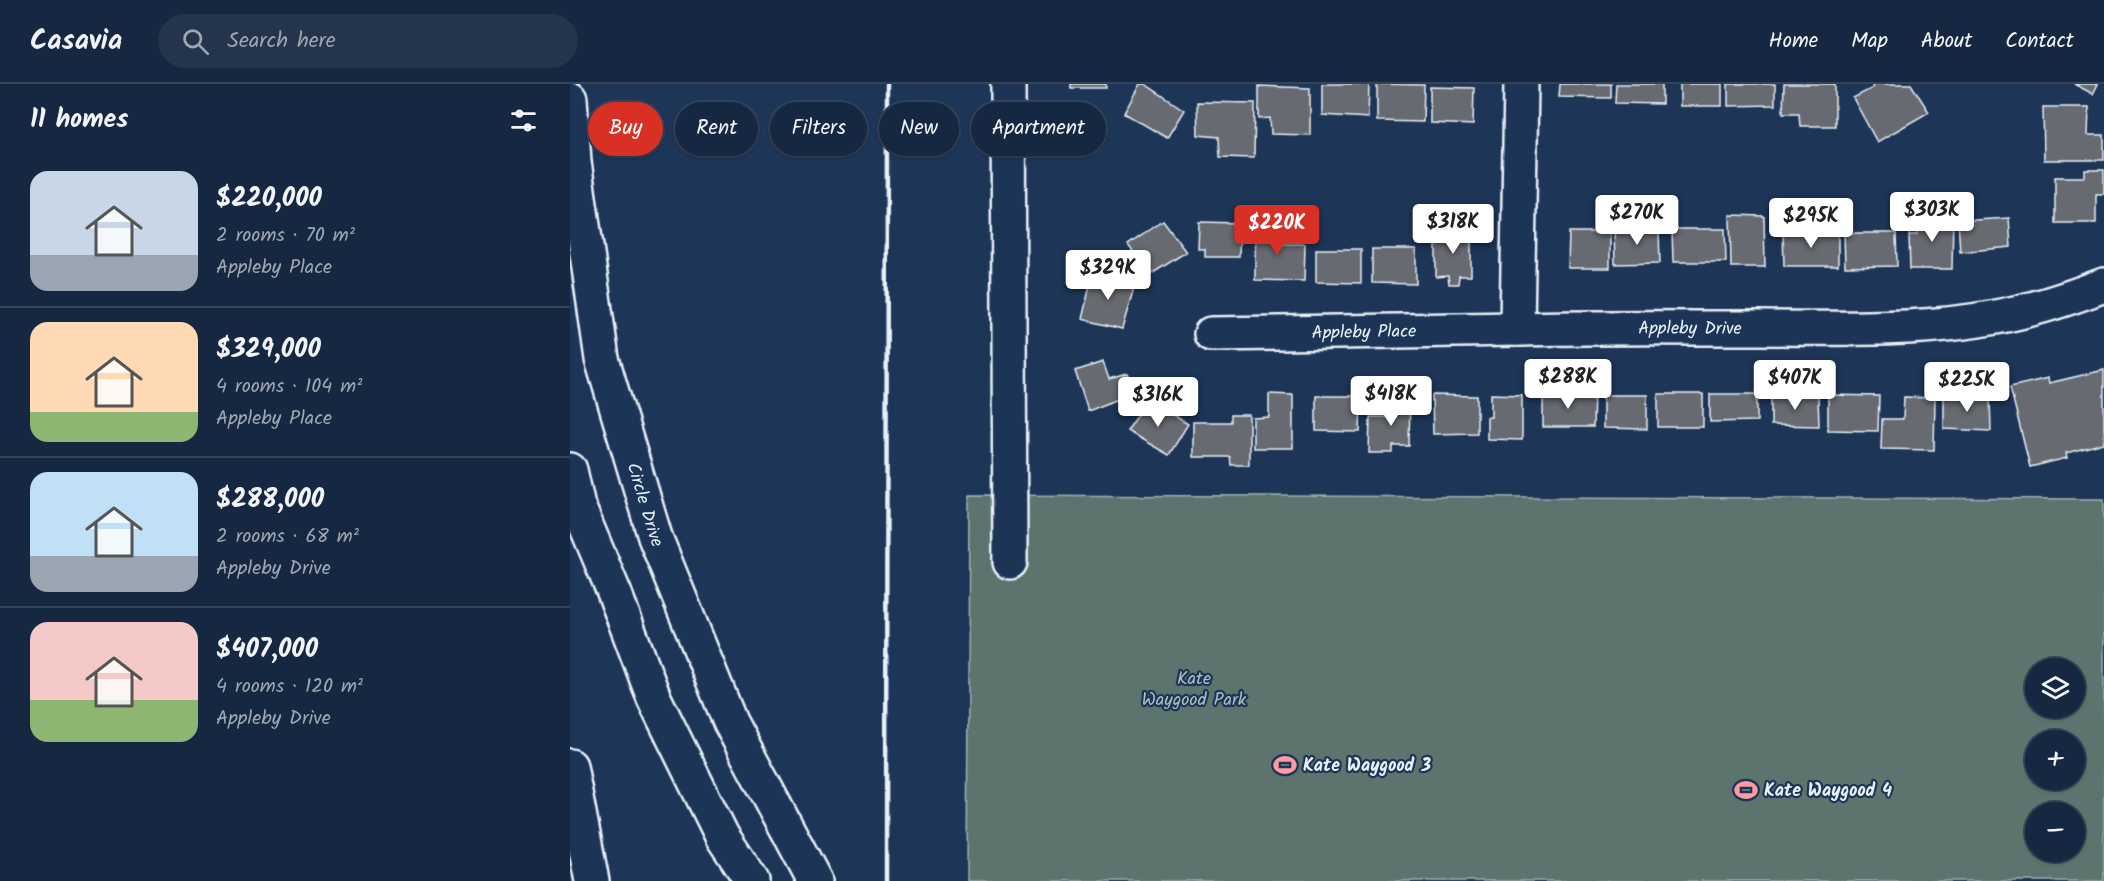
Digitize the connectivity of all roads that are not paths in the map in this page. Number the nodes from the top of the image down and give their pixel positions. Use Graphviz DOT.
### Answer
graph roads {
  1 [pos="1008,84"];
  2 [pos="1521,84"];
  3 [pos="570,99"];
  4 [pos="2104,285"];
  5 [pos="1517,329"];
  6 [pos="1211,334"];
  7 [pos="570,470"];
  8 [pos="1010,562"];
  9 [pos="570,766"];
  10 [pos="592,881"];
  11 [pos="752,881"];
  12 [pos="815,881"];
  1 -- 8 [label="main road"];
  2 -- 5 [label="main road"];
  3 -- 12 [label="main road, Circle Drive"];
  4 -- 5 [label="main road, Appleby Drive"];
  5 -- 6 [label="main road, Appleby Place"];
  7 -- 11 [label="main road"];
  9 -- 10 [label="main road"];
}
